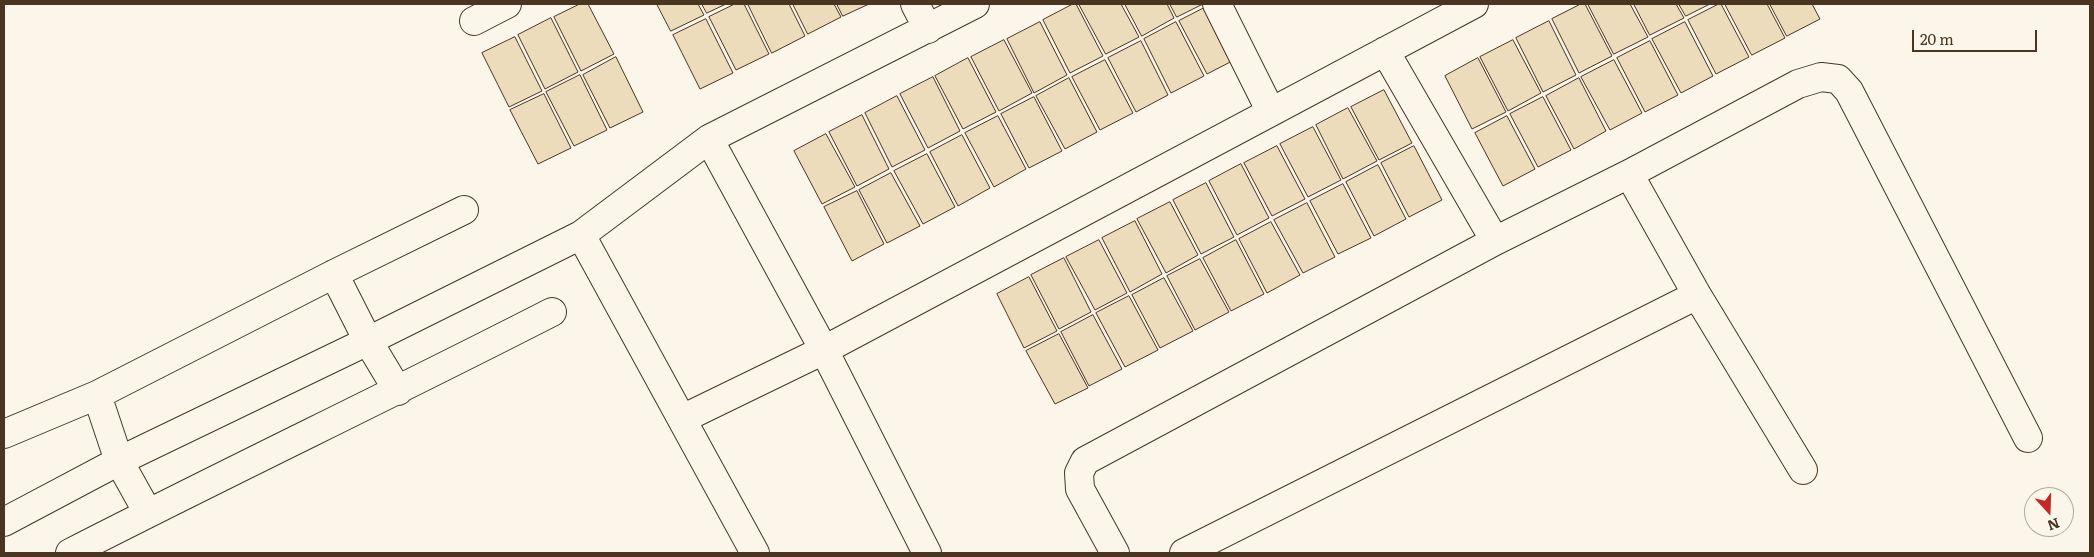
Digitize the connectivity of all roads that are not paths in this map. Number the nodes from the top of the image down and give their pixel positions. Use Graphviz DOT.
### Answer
graph roads {
  1 [pos="507,4"];
  2 [pos="915,4"];
  3 [pos="975,4"];
  4 [pos="1217,4"];
  5 [pos="1467,5"];
  6 [pos="474,21"];
  7 [pos="928,29"];
  8 [pos="1385,51"];
  9 [pos="1271,112"];
  10 [pos="709,140"];
  11 [pos="1629,174"];
  12 [pos="464,210"];
  13 [pos="581,235"];
  14 [pos="1495,241"];
  15 [pos="334,274"];
  16 [pos="1697,295"];
  17 [pos="552,312"];
  18 [pos="368,341"];
  19 [pos="824,350"];
  20 [pos="398,391"];
  21 [pos="97,395"];
  22 [pos="682,420"];
  23 [pos="4,434"];
  24 [pos="2028,438"];
  25 [pos="119,461"];
  26 [pos="1803,470"];
  27 [pos="148,513"];
  28 [pos="4,522"];
  29 [pos="70,553"];
  30 [pos="755,553"];
  31 [pos="927,553"];
  32 [pos="1115,553"];
  33 [pos="1184,553"];
  1 -- 6 [label="street"];
  2 -- 7 [label="street"];
  3 -- 7 [label="street"];
  4 -- 9 [label="street"];
  5 -- 8 [label="street"];
  7 -- 10 [label="street"];
  8 -- 9 [label="street"];
  8 -- 14 [label="street"];
  9 -- 19 [label="street"];
  10 -- 13 [label="street"];
  10 -- 19 [label="street"];
  11 -- 14 [label="street"];
  11 -- 16 [label="street"];
  11 -- 24 [label="street"];
  12 -- 15 [label="street"];
  13 -- 18 [label="street"];
  13 -- 22 [label="street"];
  14 -- 32 [label="street"];
  15 -- 18 [label="street"];
  15 -- 21 [label="street"];
  16 -- 26 [label="street"];
  16 -- 33 [label="street"];
  17 -- 20 [label="street"];
  18 -- 20 [label="street"];
  18 -- 25 [label="street"];
  19 -- 22 [label="street"];
  19 -- 31 [label="street"];
  20 -- 27 [label="street"];
  21 -- 23 [label="street"];
  21 -- 25 [label="street"];
  22 -- 30 [label="street"];
  25 -- 27 [label="street"];
  25 -- 28 [label="street"];
  27 -- 29 [label="street"];
}
